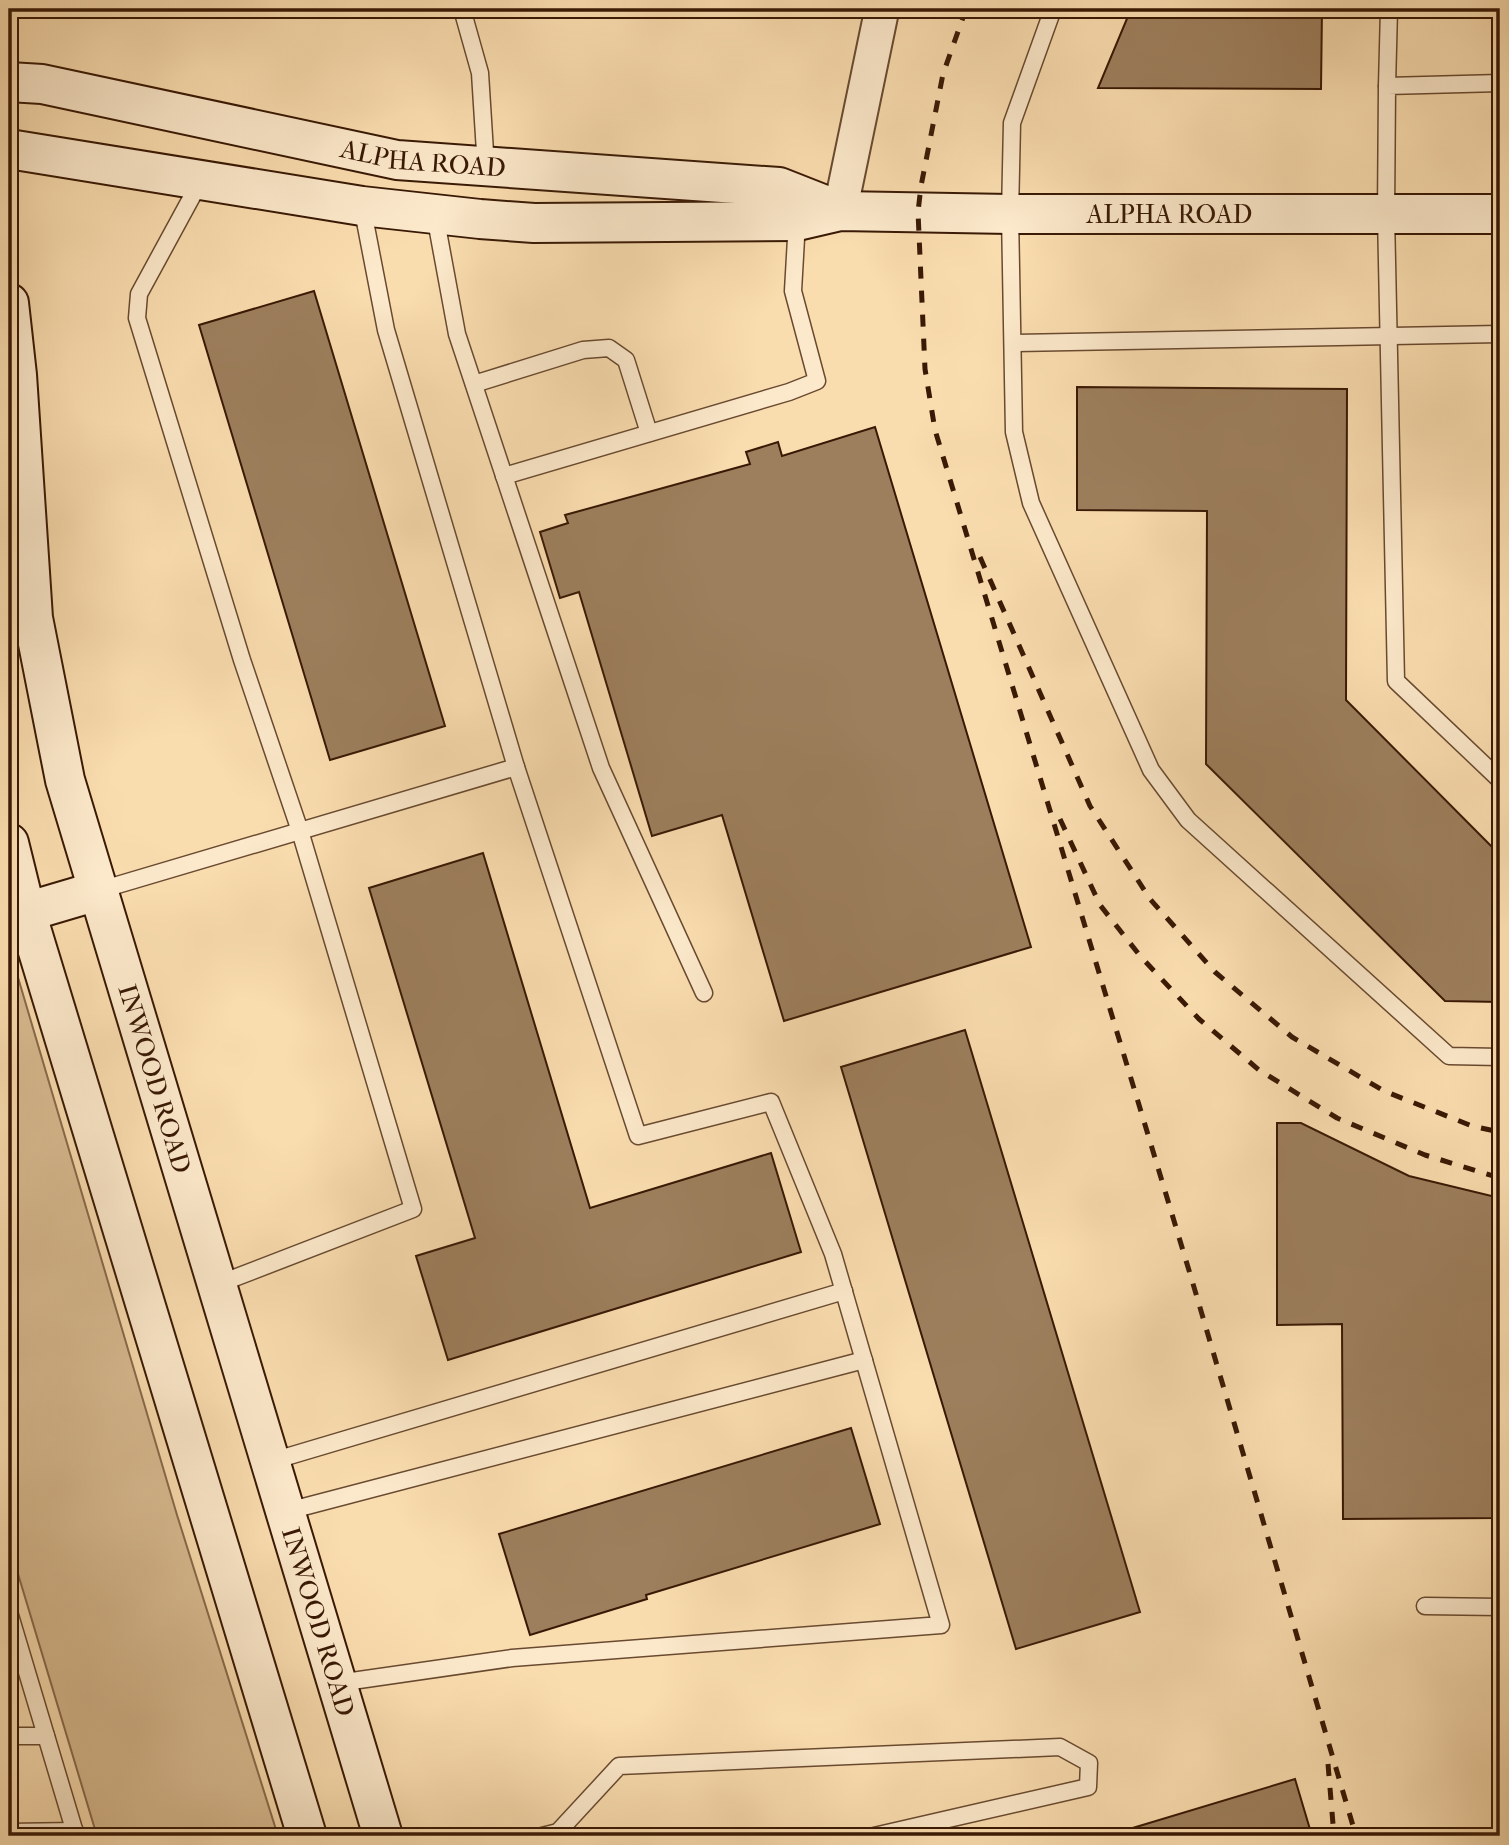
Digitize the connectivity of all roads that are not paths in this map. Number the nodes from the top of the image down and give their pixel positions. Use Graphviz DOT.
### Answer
graph roads {
  1 [pos="462,9"];
  2 [pos="882,9"];
  3 [pos="1052,9"];
  4 [pos="1389,9"];
  5 [pos="9,82"];
  6 [pos="1500,83"];
  7 [pos="1387,86"];
  8 [pos="9,149"];
  9 [pos="486,168"];
  10 [pos="201,180"];
  11 [pos="362,206"];
  12 [pos="840,211"];
  13 [pos="1010,214"];
  14 [pos="1500,214"];
  15 [pos="435,215"];
  16 [pos="1386,215"];
  17 [pos="480,219"];
  18 [pos="797,221"];
  19 [pos="9,303"];
  20 [pos="1500,334"];
  21 [pos="1388,336"];
  22 [pos="1013,343"];
  23 [pos="474,384"];
  24 [pos="649,433"];
  25 [pos="504,476"];
  26 [pos="516,767"];
  27 [pos="1500,780"];
  28 [pos="300,831"];
  29 [pos="9,843"];
  30 [pos="97,891"];
  31 [pos="26,912"];
  32 [pos="704,993"];
  33 [pos="1500,1057"];
  34 [pos="216,1285"];
  35 [pos="844,1291"];
  36 [pos="864,1360"];
  37 [pos="269,1462"];
  38 [pos="284,1512"];
  39 [pos="1424,1606"];
  40 [pos="1500,1607"];
  41 [pos="9,1612"];
  42 [pos="336,1684"];
  43 [pos="9,1736"];
  44 [pos="46,1736"];
  45 [pos="9,1832"];
  46 [pos="75,1834"];
  47 [pos="561,1834"];
  48 [pos="307,1836"];
  49 [pos="383,1836"];
  50 [pos="542,1836"];
  51 [pos="874,1836"];
  1 -- 9 [label="lane"];
  2 -- 12 [label="street"];
  3 -- 13 [label="lane"];
  4 -- 7 [label="lane"];
  5 -- 9 [label="main road, ALPHA ROAD"];
  6 -- 7 [label="lane"];
  7 -- 16 [label="lane"];
  8 -- 10 [label="main road, ALPHA ROAD"];
  9 -- 12 [label="main road, ALPHA ROAD"];
  9 -- 17 [label="main road"];
  10 -- 11 [label="main road, ALPHA ROAD"];
  10 -- 28 [label="lane"];
  11 -- 15 [label="main road, ALPHA ROAD"];
  11 -- 26 [label="lane"];
  12 -- 13 [label="main road, ALPHA ROAD"];
  12 -- 18 [label="main road, ALPHA ROAD"];
  13 -- 16 [label="main road, ALPHA ROAD"];
  13 -- 22 [label="lane"];
  14 -- 16 [label="main road, ALPHA ROAD"];
  15 -- 17 [label="main road, ALPHA ROAD"];
  15 -- 23 [label="lane"];
  16 -- 21 [label="lane"];
  17 -- 18 [label="main road, ALPHA ROAD"];
  18 -- 24 [label="lane"];
  19 -- 30 [label="main road, INWOOD ROAD"];
  20 -- 21 [label="lane"];
  21 -- 22 [label="lane"];
  21 -- 27 [label="lane"];
  22 -- 33 [label="lane"];
  23 -- 24 [label="lane"];
  23 -- 25 [label="lane"];
  24 -- 25 [label="lane"];
  25 -- 32 [label="lane"];
  26 -- 28 [label="lane"];
  26 -- 35 [label="lane"];
  28 -- 30 [label="lane"];
  28 -- 34 [label="lane"];
  29 -- 31 [label="main road"];
  30 -- 31 [label="main road"];
  30 -- 34 [label="main road, INWOOD ROAD"];
  31 -- 48 [label="main road"];
  34 -- 37 [label="main road, INWOOD ROAD"];
  35 -- 36 [label="lane"];
  35 -- 37 [label="lane"];
  36 -- 38 [label="lane"];
  36 -- 42 [label="lane"];
  37 -- 38 [label="main road, INWOOD ROAD"];
  38 -- 42 [label="main road, INWOOD ROAD"];
  39 -- 40 [label="lane"];
  41 -- 44 [label="lane"];
  42 -- 49 [label="main road, INWOOD ROAD"];
  43 -- 44 [label="lane"];
  44 -- 46 [label="lane"];
  45 -- 46 [label="lane"];
  47 -- 50 [label="lane"];
  47 -- 51 [label="lane"];
}
